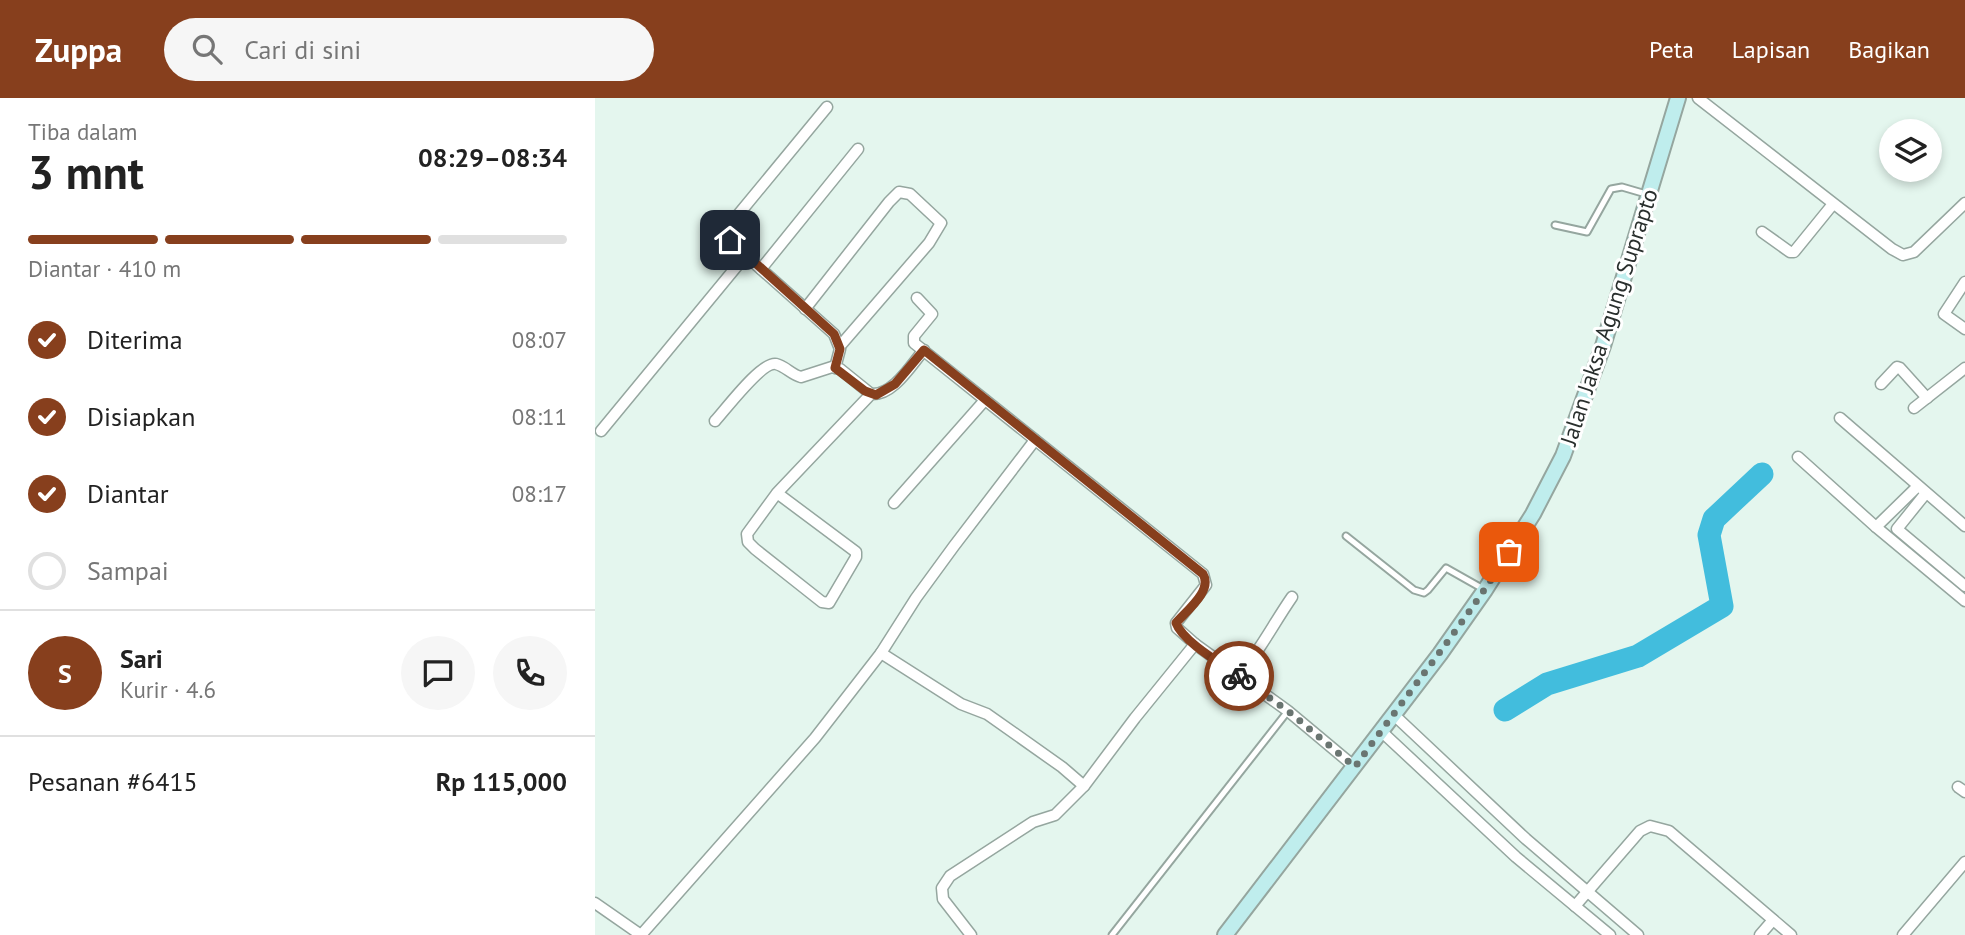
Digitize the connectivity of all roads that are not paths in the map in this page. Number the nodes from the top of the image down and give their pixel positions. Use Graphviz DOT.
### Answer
graph roads {
  1 [pos="1678,98"];
  2 [pos="1698,98"];
  3 [pos="827,107"];
  4 [pos="858,149"];
  5 [pos="1649,195"];
  6 [pos="1965,203"];
  7 [pos="1833,204"];
  8 [pos="1555,225"];
  9 [pos="1762,232"];
  10 [pos="746,256"];
  11 [pos="761,270"];
  12 [pos="1965,282"];
  13 [pos="917,298"];
  14 [pos="805,309"];
  15 [pos="1965,329"];
  16 [pos="840,346"];
  17 [pos="924,350"];
  18 [pos="835,368"];
  19 [pos="1965,368"];
  20 [pos="1881,384"];
  21 [pos="871,394"];
  22 [pos="1927,398"];
  23 [pos="985,400"];
  24 [pos="1914,408"];
  25 [pos="1840,418"];
  26 [pos="715,421"];
  27 [pos="601,431"];
  28 [pos="1035,440"];
  29 [pos="1798,457"];
  30 [pos="1917,486"];
  31 [pos="777,493"];
  32 [pos="1926,493"];
  33 [pos="894,503"];
  34 [pos="1885,518"];
  35 [pos="1965,526"];
  36 [pos="1876,527"];
  37 [pos="1897,528"];
  38 [pos="1346,536"];
  39 [pos="1965,586"];
  40 [pos="1485,590"];
  41 [pos="1292,597"];
  42 [pos="1965,601"];
  43 [pos="1195,644"];
  44 [pos="881,653"];
  45 [pos="1239,676"];
  46 [pos="1288,711"];
  47 [pos="1392,714"];
  48 [pos="1381,731"];
  49 [pos="1355,767"];
  50 [pos="1461,778"];
  51 [pos="1084,786"];
  52 [pos="1447,793"];
  53 [pos="1965,862"];
  54 [pos="1587,892"];
  55 [pos="595,903"];
  56 [pos="1575,906"];
  57 [pos="1773,919"];
  58 [pos="641,935"];
  59 [pos="971,935"];
  60 [pos="1112,935"];
  61 [pos="1225,935"];
  62 [pos="1609,935"];
  63 [pos="1638,935"];
  64 [pos="1760,935"];
  65 [pos="1791,935"];
  66 [pos="1903,935"];
  1 -- 5 [label="main road, Jalan Jaksa Agung Suprapto"];
  2 -- 7 [label="street"];
  3 -- 10 [label="street"];
  4 -- 11 [label="street"];
  5 -- 8 [label="lane"];
  5 -- 40 [label="main road, Jalan Jaksa Agung Suprapto"];
  6 -- 7 [label="street"];
  7 -- 9 [label="street"];
  10 -- 11 [label="street"];
  10 -- 27 [label="street"];
  11 -- 14 [label="street"];
  12 -- 15 [label="street"];
  13 -- 17 [label="street"];
  14 -- 16 [label="street"];
  14 -- 16 [label="street"];
  16 -- 18 [label="street"];
  17 -- 21 [label="street"];
  17 -- 23 [label="street"];
  18 -- 21 [label="street"];
  18 -- 26 [label="street"];
  19 -- 22 [label="street"];
  20 -- 22 [label="street"];
  21 -- 31 [label="street"];
  22 -- 24 [label="street"];
  23 -- 28 [label="street"];
  23 -- 33 [label="street"];
  25 -- 30 [label="street"];
  28 -- 43 [label="street"];
  28 -- 44 [label="street"];
  29 -- 36 [label="street"];
  30 -- 32 [label="street"];
  30 -- 34 [label="street"];
  31 -- 31 [label="street"];
  32 -- 35 [label="street"];
  32 -- 37 [label="street"];
  34 -- 36 [label="street"];
  34 -- 37 [label="street"];
  36 -- 42 [label="street"];
  37 -- 39 [label="street"];
  38 -- 40 [label="lane"];
  40 -- 47 [label="main road, Jalan Jaksa Agung Suprapto"];
  41 -- 45 [label="street"];
  43 -- 45 [label="street"];
  43 -- 51 [label="street"];
  44 -- 51 [label="street"];
  44 -- 58 [label="street"];
  45 -- 46 [label="street"];
  46 -- 49 [label="street"];
  46 -- 60 [label="lane"];
  47 -- 48 [label="main road, Jalan Jaksa Agung Suprapto"];
  47 -- 50 [label="street"];
  48 -- 49 [label="main road, Jalan Jaksa Agung Suprapto"];
  48 -- 52 [label="street"];
  49 -- 61 [label="main road, Jalan Jaksa Agung Suprapto"];
  50 -- 52 [label="street"];
  50 -- 54 [label="street"];
  51 -- 59 [label="street"];
  52 -- 56 [label="street"];
  53 -- 66 [label="street"];
  54 -- 56 [label="street"];
  54 -- 57 [label="street"];
  54 -- 63 [label="street"];
  55 -- 58 [label="street"];
  56 -- 62 [label="street"];
  57 -- 64 [label="street"];
  57 -- 65 [label="street"];
}
